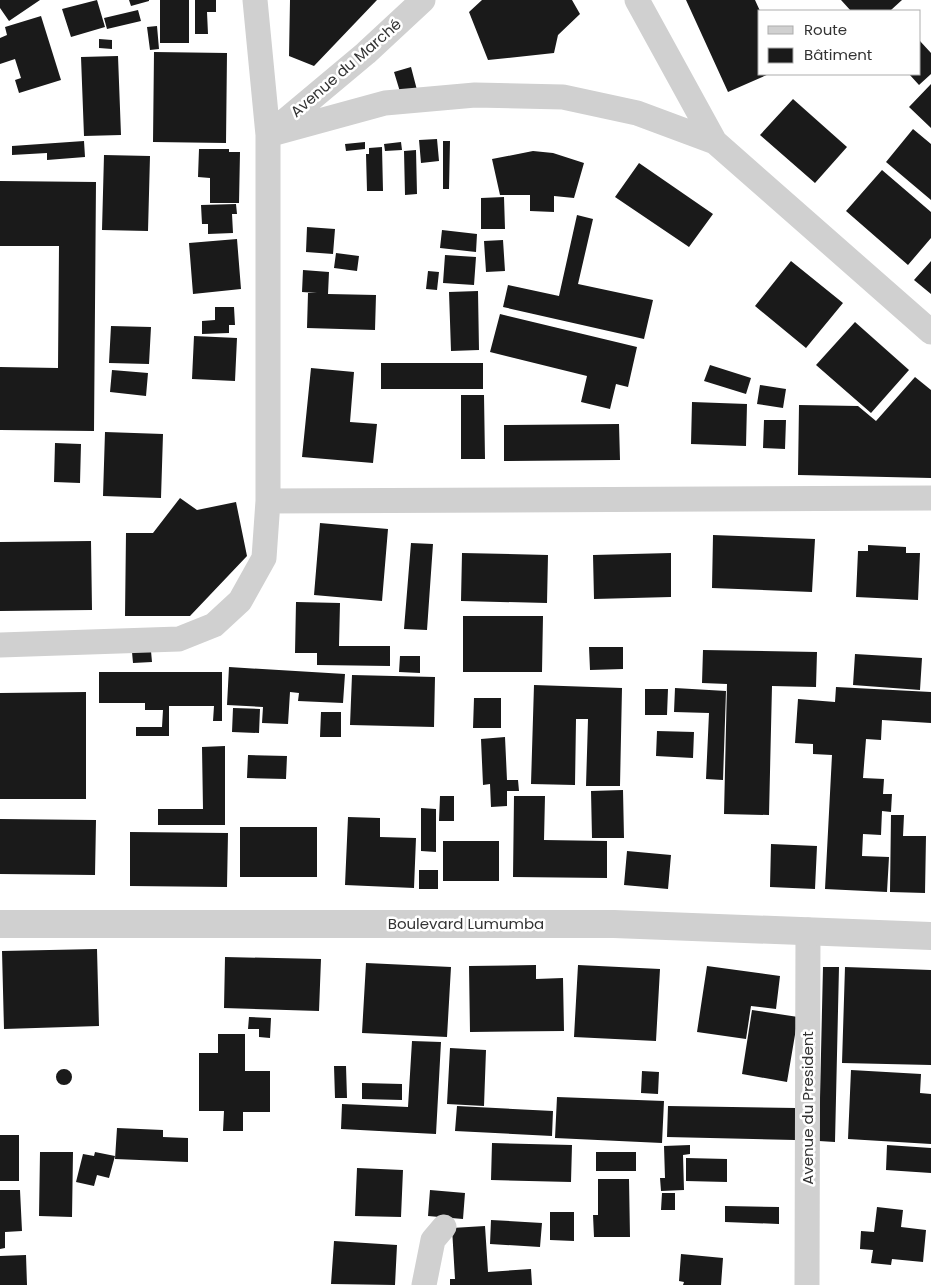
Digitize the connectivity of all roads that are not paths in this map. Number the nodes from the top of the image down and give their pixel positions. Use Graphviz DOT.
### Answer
graph roads {
  1 [pos="255,0"];
  2 [pos="423,0"];
  3 [pos="637,0"];
  4 [pos="268,135"];
  5 [pos="715,142"];
  6 [pos="931,332"];
  7 [pos="931,498"];
  8 [pos="268,501"];
  9 [pos="0,645"];
  10 [pos="0,924"];
  11 [pos="808,930"];
  12 [pos="931,936"];
  13 [pos="444,1227"];
  14 [pos="424,1285"];
  15 [pos="807,1285"];
  1 -- 4 [label="street"];
  2 -- 4 [label="street, Avenue du Marché"];
  3 -- 5 [label="street"];
  4 -- 5 [label="street"];
  4 -- 8 [label="street"];
  5 -- 6 [label="street"];
  7 -- 8 [label="street"];
  8 -- 9 [label="street"];
  10 -- 11 [label="street, Boulevard Lumumba"];
  11 -- 12 [label="street, Boulevard Lumumba"];
  11 -- 15 [label="street, Avenue du President"];
  13 -- 14 [label="street"];
}
